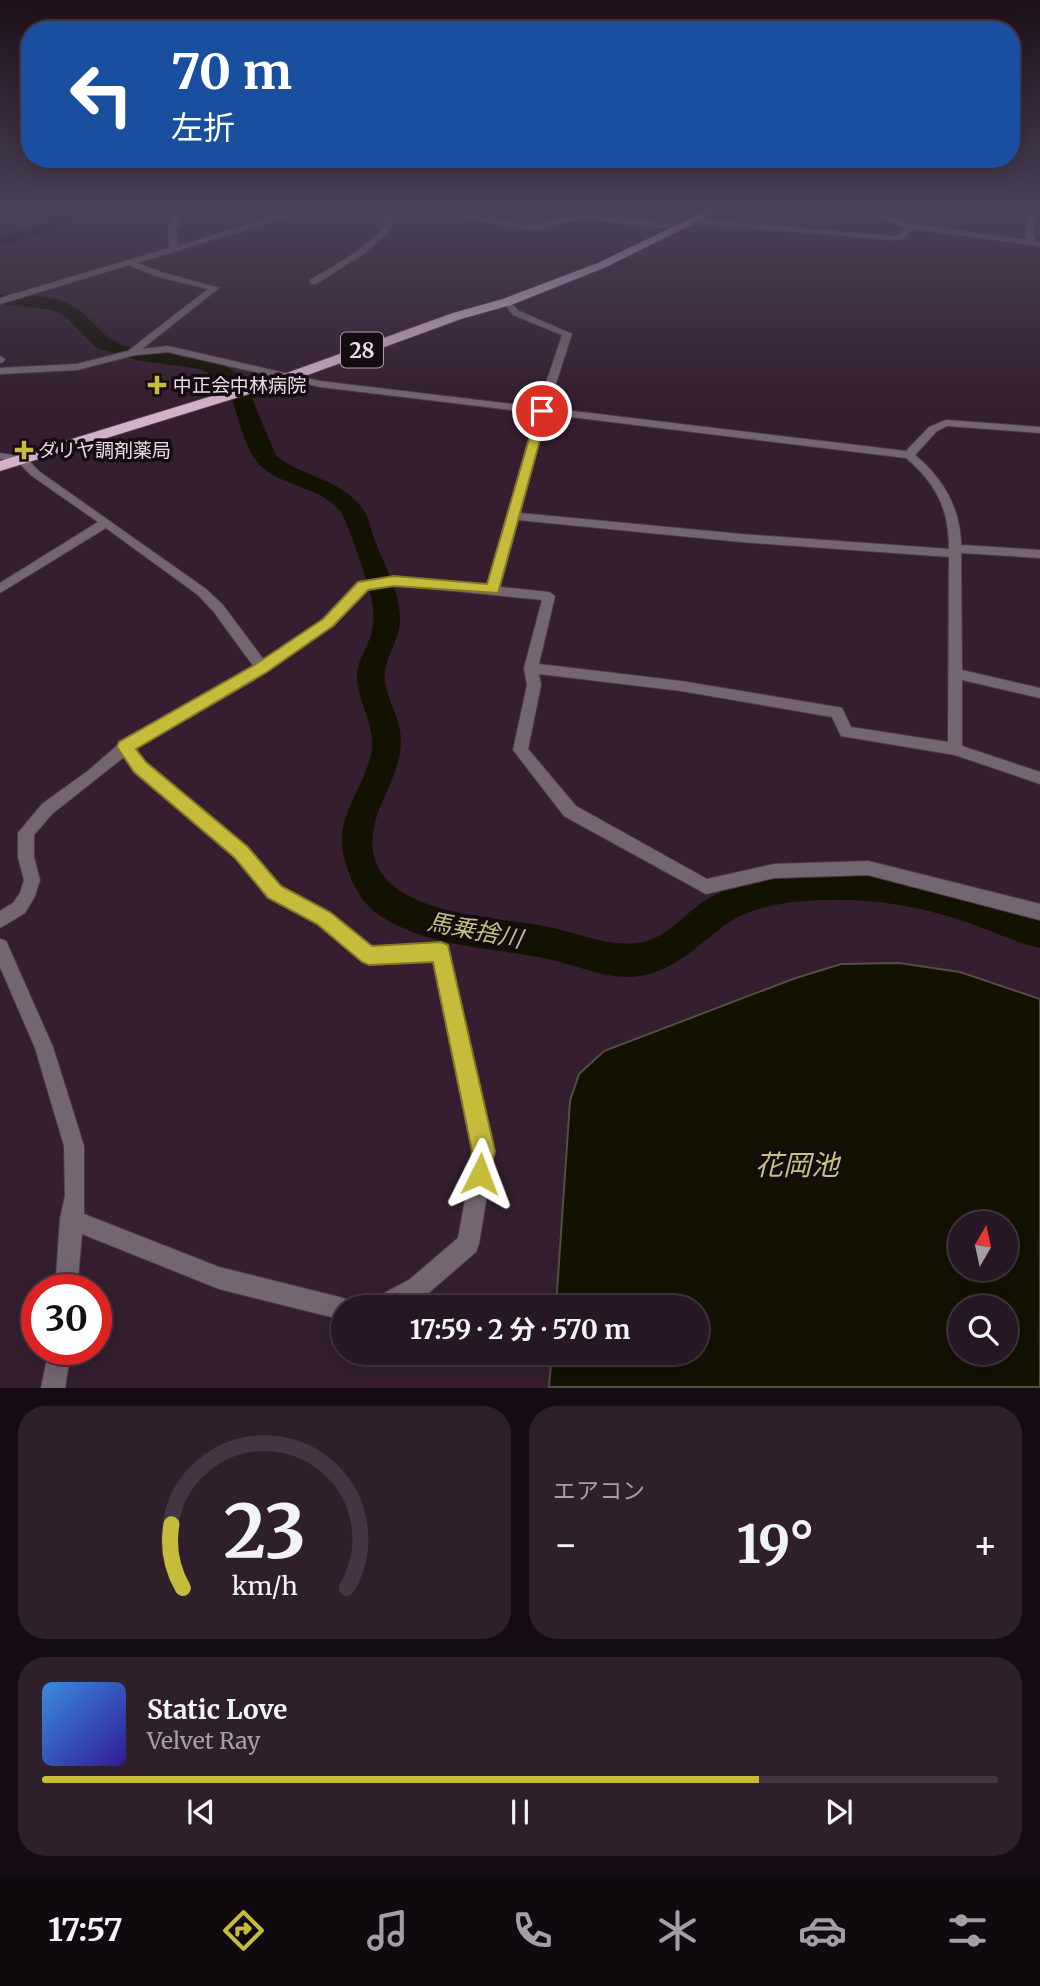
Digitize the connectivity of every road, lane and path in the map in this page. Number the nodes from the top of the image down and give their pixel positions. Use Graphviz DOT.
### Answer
graph roads {
  1 [pos="87,276"];
  2 [pos="165,276"];
  3 [pos="324,276"];
  4 [pos="574,276"];
  5 [pos="313,282"];
  6 [pos="0,302"];
  7 [pos="507,302"];
  8 [pos="131,352"];
  9 [pos="0,371"];
  10 [pos="289,377"];
  11 [pos="542,411"];
  12 [pos="1040,430"];
  13 [pos="909,455"];
  14 [pos="0,456"];
  15 [pos="21,459"];
  16 [pos="0,466"];
  17 [pos="514,516"];
  18 [pos="105,523"];
  19 [pos="955,551"];
  20 [pos="1040,554"];
  21 [pos="0,589"];
  22 [pos="493,590"];
  23 [pos="262,668"];
  24 [pos="531,668"];
  25 [pos="954,673"];
  26 [pos="1040,693"];
  27 [pos="125,747"];
  28 [pos="955,749"];
  29 [pos="1040,778"];
  30 [pos="1040,912"];
  31 [pos="0,920"];
  32 [pos="0,947"];
  33 [pos="71,1219"];
  34 [pos="67,1274"];
  35 [pos="404,1295"];
  36 [pos="331,1306"];
  37 [pos="57,1365"];
  38 [pos="53,1388"];
  1 -- 6 [label="street"];
  2 -- 8 [label="street"];
  3 -- 5 [label="street"];
  4 -- 7 [label="highway, 28"];
  7 -- 10 [label="highway, 28"];
  7 -- 11 [label="street"];
  8 -- 9 [label="street"];
  8 -- 10 [label="street"];
  10 -- 11 [label="street"];
  10 -- 15 [label="highway, 28"];
  11 -- 13 [label="street"];
  11 -- 17 [label="street"];
  12 -- 13 [label="street"];
  13 -- 19 [label="street"];
  14 -- 15 [label="street"];
  15 -- 16 [label="highway, 28"];
  15 -- 18 [label="street"];
  17 -- 19 [label="street"];
  17 -- 22 [label="street"];
  18 -- 21 [label="street"];
  18 -- 23 [label="street"];
  19 -- 20 [label="street"];
  19 -- 25 [label="street"];
  22 -- 23 [label="street"];
  22 -- 24 [label="street"];
  23 -- 27 [label="street"];
  24 -- 28 [label="street"];
  24 -- 30 [label="street"];
  25 -- 26 [label="street"];
  25 -- 28 [label="street"];
  27 -- 31 [label="street"];
  27 -- 35 [label="street"];
  28 -- 29 [label="street"];
  32 -- 33 [label="street"];
  33 -- 34 [label="street"];
  33 -- 36 [label="street"];
  37 -- 38 [label="street"];
}
